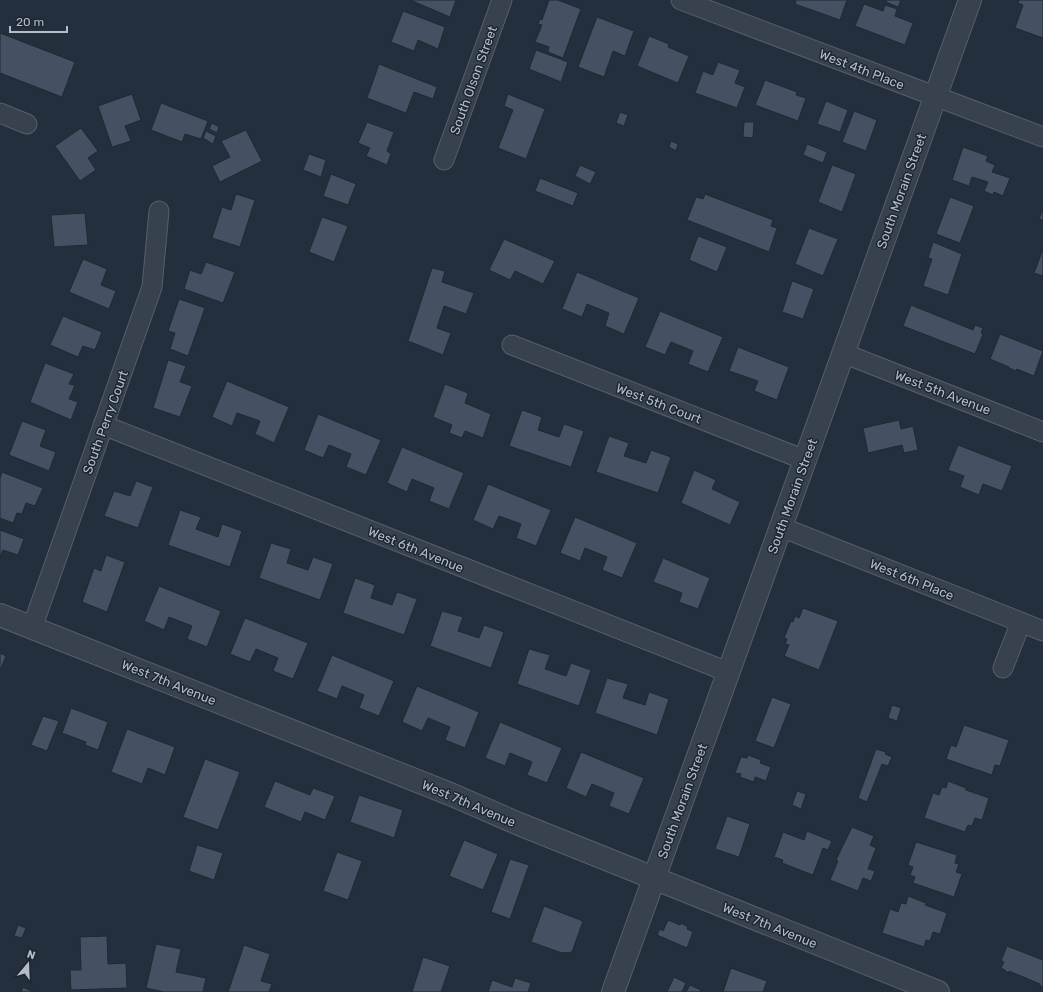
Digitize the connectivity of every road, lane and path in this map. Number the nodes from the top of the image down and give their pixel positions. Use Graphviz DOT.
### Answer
graph roads {
  1 [pos="502,0"];
  2 [pos="681,0"];
  3 [pos="970,0"];
  4 [pos="935,96"];
  5 [pos="0,113"];
  6 [pos="27,124"];
  7 [pos="1043,137"];
  8 [pos="444,160"];
  9 [pos="159,211"];
  10 [pos="512,345"];
  11 [pos="843,353"];
  12 [pos="103,426"];
  13 [pos="1043,432"];
  14 [pos="805,460"];
  15 [pos="781,527"];
  16 [pos="0,615"];
  17 [pos="1021,622"];
  18 [pos="32,628"];
  19 [pos="1043,631"];
  20 [pos="1003,668"];
  21 [pos="728,672"];
  22 [pos="654,878"];
  23 [pos="613,992"];
  24 [pos="938,992"];
  1 -- 8 [label="street, South Olson Street"];
  2 -- 4 [label="street, West 4th Place"];
  3 -- 4 [label="street, South Morain Street"];
  4 -- 7 [label="street, West 4th Place"];
  4 -- 11 [label="street, South Morain Street"];
  5 -- 6 [label="street"];
  9 -- 12 [label="street, South Perry Court"];
  10 -- 14 [label="street, West 5th Court"];
  11 -- 13 [label="street, West 5th Avenue"];
  11 -- 14 [label="street, South Morain Street"];
  12 -- 18 [label="street, South Perry Court"];
  12 -- 21 [label="street, West 6th Avenue"];
  14 -- 15 [label="street, South Morain Street"];
  15 -- 17 [label="street, West 6th Place"];
  15 -- 21 [label="street, South Morain Street"];
  16 -- 18 [label="street, West 7th Avenue"];
  17 -- 19 [label="street, West 6th Place"];
  17 -- 20 [label="street"];
  18 -- 22 [label="street, West 7th Avenue"];
  21 -- 22 [label="street, South Morain Street"];
  22 -- 23 [label="street, South Morain Street"];
  22 -- 24 [label="street, West 7th Avenue"];
}
